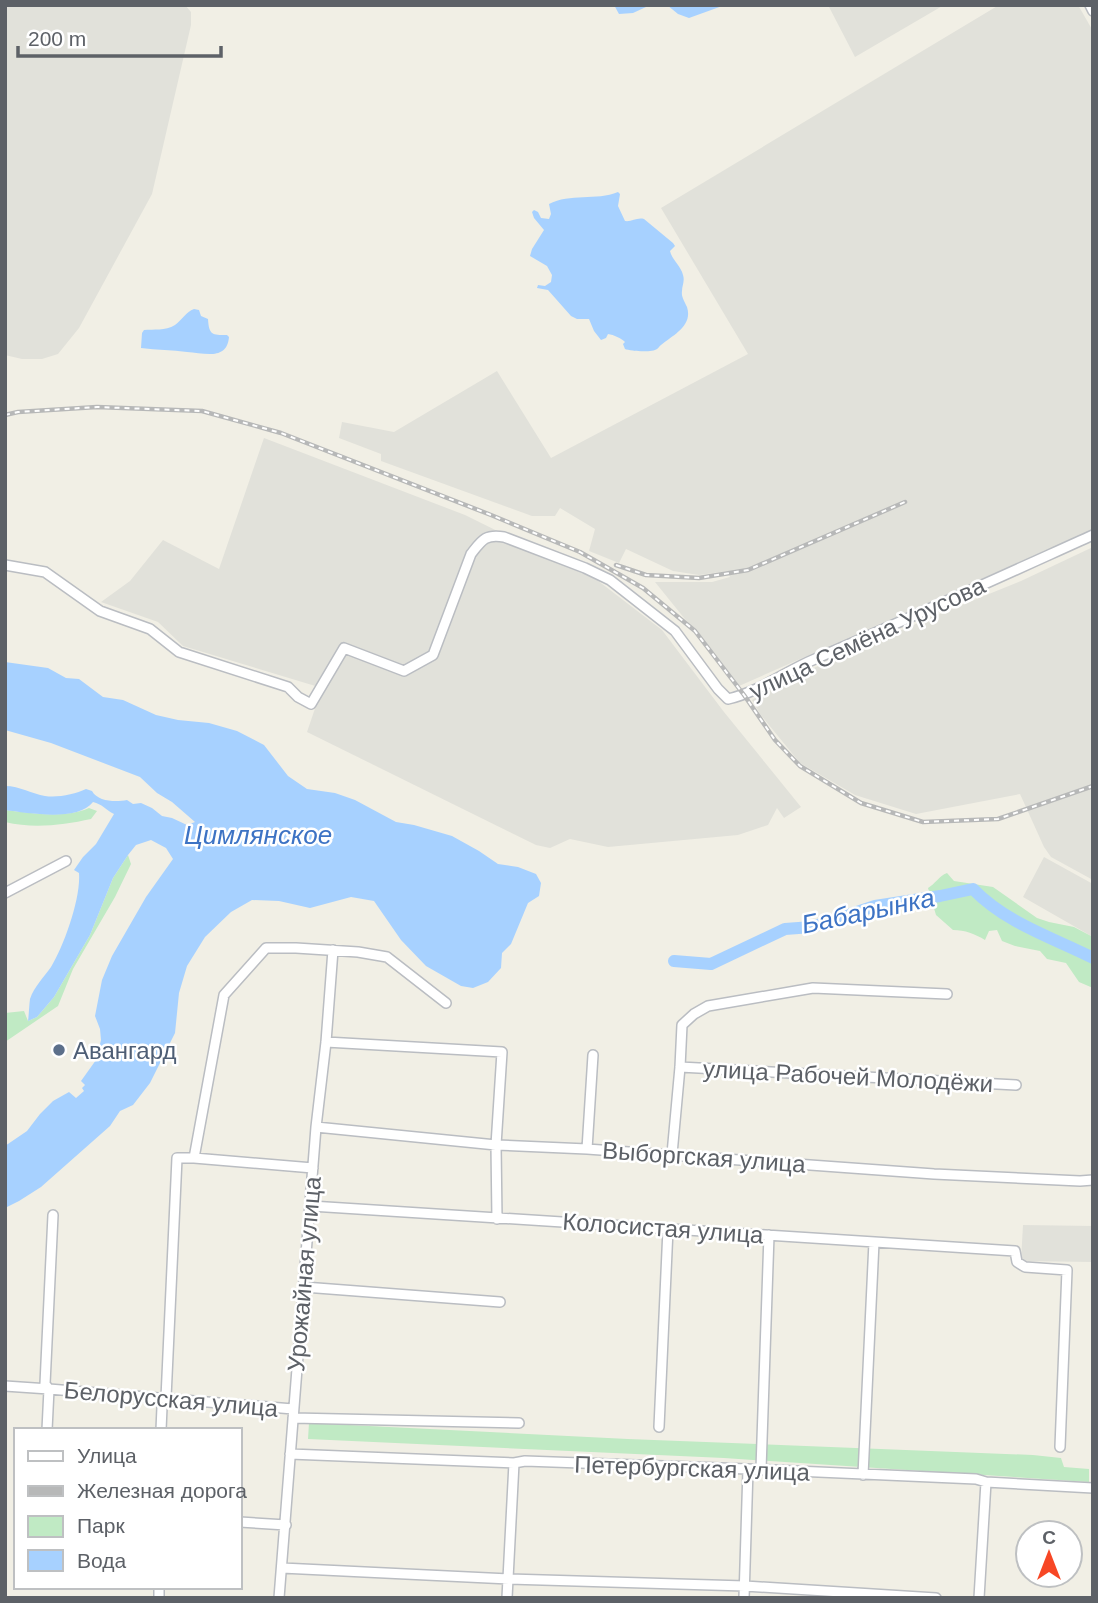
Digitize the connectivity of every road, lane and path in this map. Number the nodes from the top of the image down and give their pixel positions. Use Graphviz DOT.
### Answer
graph roads {
  1 [pos="1090,5"];
  2 [pos="1093,11"];
  3 [pos="1093,535"];
  4 [pos="5,565"];
  5 [pos="66,861"];
  6 [pos="5,893"];
  7 [pos="333,950"];
  8 [pos="947,994"];
  9 [pos="446,1003"];
  10 [pos="326,1042"];
  11 [pos="593,1055"];
  12 [pos="680,1067"];
  13 [pos="1016,1085"];
  14 [pos="316,1127"];
  15 [pos="496,1145"];
  16 [pos="587,1149"];
  17 [pos="672,1154"];
  18 [pos="194,1158"];
  19 [pos="313,1168"];
  20 [pos="1093,1180"];
  21 [pos="311,1206"];
  22 [pos="52,1215"];
  23 [pos="497,1219"];
  24 [pos="668,1229"];
  25 [pos="769,1235"];
  26 [pos="874,1242"];
  27 [pos="304,1287"];
  28 [pos="500,1302"];
  29 [pos="5,1386"];
  30 [pos="49,1390"];
  31 [pos="166,1398"];
  32 [pos="293,1414"];
  33 [pos="519,1423"];
  34 [pos="659,1427"];
  35 [pos="47,1428"];
  36 [pos="161,1428"];
  37 [pos="1060,1447"];
  38 [pos="290,1454"];
  39 [pos="514,1463"];
  40 [pos="748,1469"];
  41 [pos="761,1469"];
  42 [pos="863,1475"];
  43 [pos="986,1482"];
  44 [pos="1093,1488"];
  45 [pos="242,1522"];
  46 [pos="286,1525"];
  47 [pos="282,1568"];
  48 [pos="509,1579"];
  49 [pos="745,1587"];
  50 [pos="279,1598"];
  51 [pos="507,1598"];
  52 [pos="744,1598"];
  53 [pos="936,1598"];
  54 [pos="979,1598"];
  1 -- 2 [label="street"];
  3 -- 4 [label="street, улица Семёна Урусова"];
  5 -- 6 [label="street"];
  7 -- 9 [label="street"];
  7 -- 10 [label="street, Урожайная улица"];
  7 -- 18 [label="street"];
  8 -- 12 [label="street"];
  10 -- 14 [label="street, Урожайная улица"];
  10 -- 15 [label="street"];
  11 -- 16 [label="street"];
  12 -- 13 [label="street, улица Рабочей Молодёжи"];
  12 -- 17 [label="street"];
  14 -- 15 [label="street, Выборгская улица"];
  14 -- 19 [label="street, Урожайная улица"];
  15 -- 16 [label="street, Выборгская улица"];
  15 -- 23 [label="street"];
  16 -- 17 [label="street, Выборгская улица"];
  17 -- 20 [label="street, Выборгская улица"];
  18 -- 19 [label="street"];
  18 -- 31 [label="street"];
  19 -- 21 [label="street, Урожайная улица"];
  21 -- 23 [label="street, Колосистая улица"];
  21 -- 27 [label="street, Урожайная улица"];
  22 -- 30 [label="street, Белорусская улица"];
  23 -- 24 [label="street, Колосистая улица"];
  24 -- 25 [label="street, Колосистая улица"];
  24 -- 34 [label="street"];
  25 -- 26 [label="street, Колосистая улица"];
  25 -- 41 [label="street"];
  26 -- 37 [label="street, Колосистая улица"];
  26 -- 42 [label="street"];
  27 -- 28 [label="street"];
  27 -- 32 [label="street, Урожайная улица"];
  29 -- 30 [label="street"];
  30 -- 31 [label="street, Белорусская улица"];
  30 -- 35 [label="street, Белорусская улица"];
  31 -- 32 [label="street, Белорусская улица"];
  31 -- 36 [label="street"];
  32 -- 33 [label="street"];
  32 -- 38 [label="street, Урожайная улица"];
  38 -- 39 [label="street, Петербургская улица"];
  38 -- 46 [label="street, Урожайная улица"];
  39 -- 40 [label="street, Петербургская улица"];
  39 -- 48 [label="street"];
  40 -- 41 [label="street, Петербургская улица"];
  40 -- 49 [label="street"];
  41 -- 42 [label="street, Петербургская улица"];
  42 -- 43 [label="street, Петербургская улица"];
  43 -- 44 [label="street, Петербургская улица"];
  43 -- 54 [label="street"];
  45 -- 46 [label="street"];
  46 -- 47 [label="street, Урожайная улица"];
  47 -- 48 [label="street"];
  47 -- 50 [label="street, Урожайная улица"];
  48 -- 49 [label="street"];
  48 -- 51 [label="street"];
  49 -- 52 [label="street"];
  49 -- 53 [label="street"];
}
